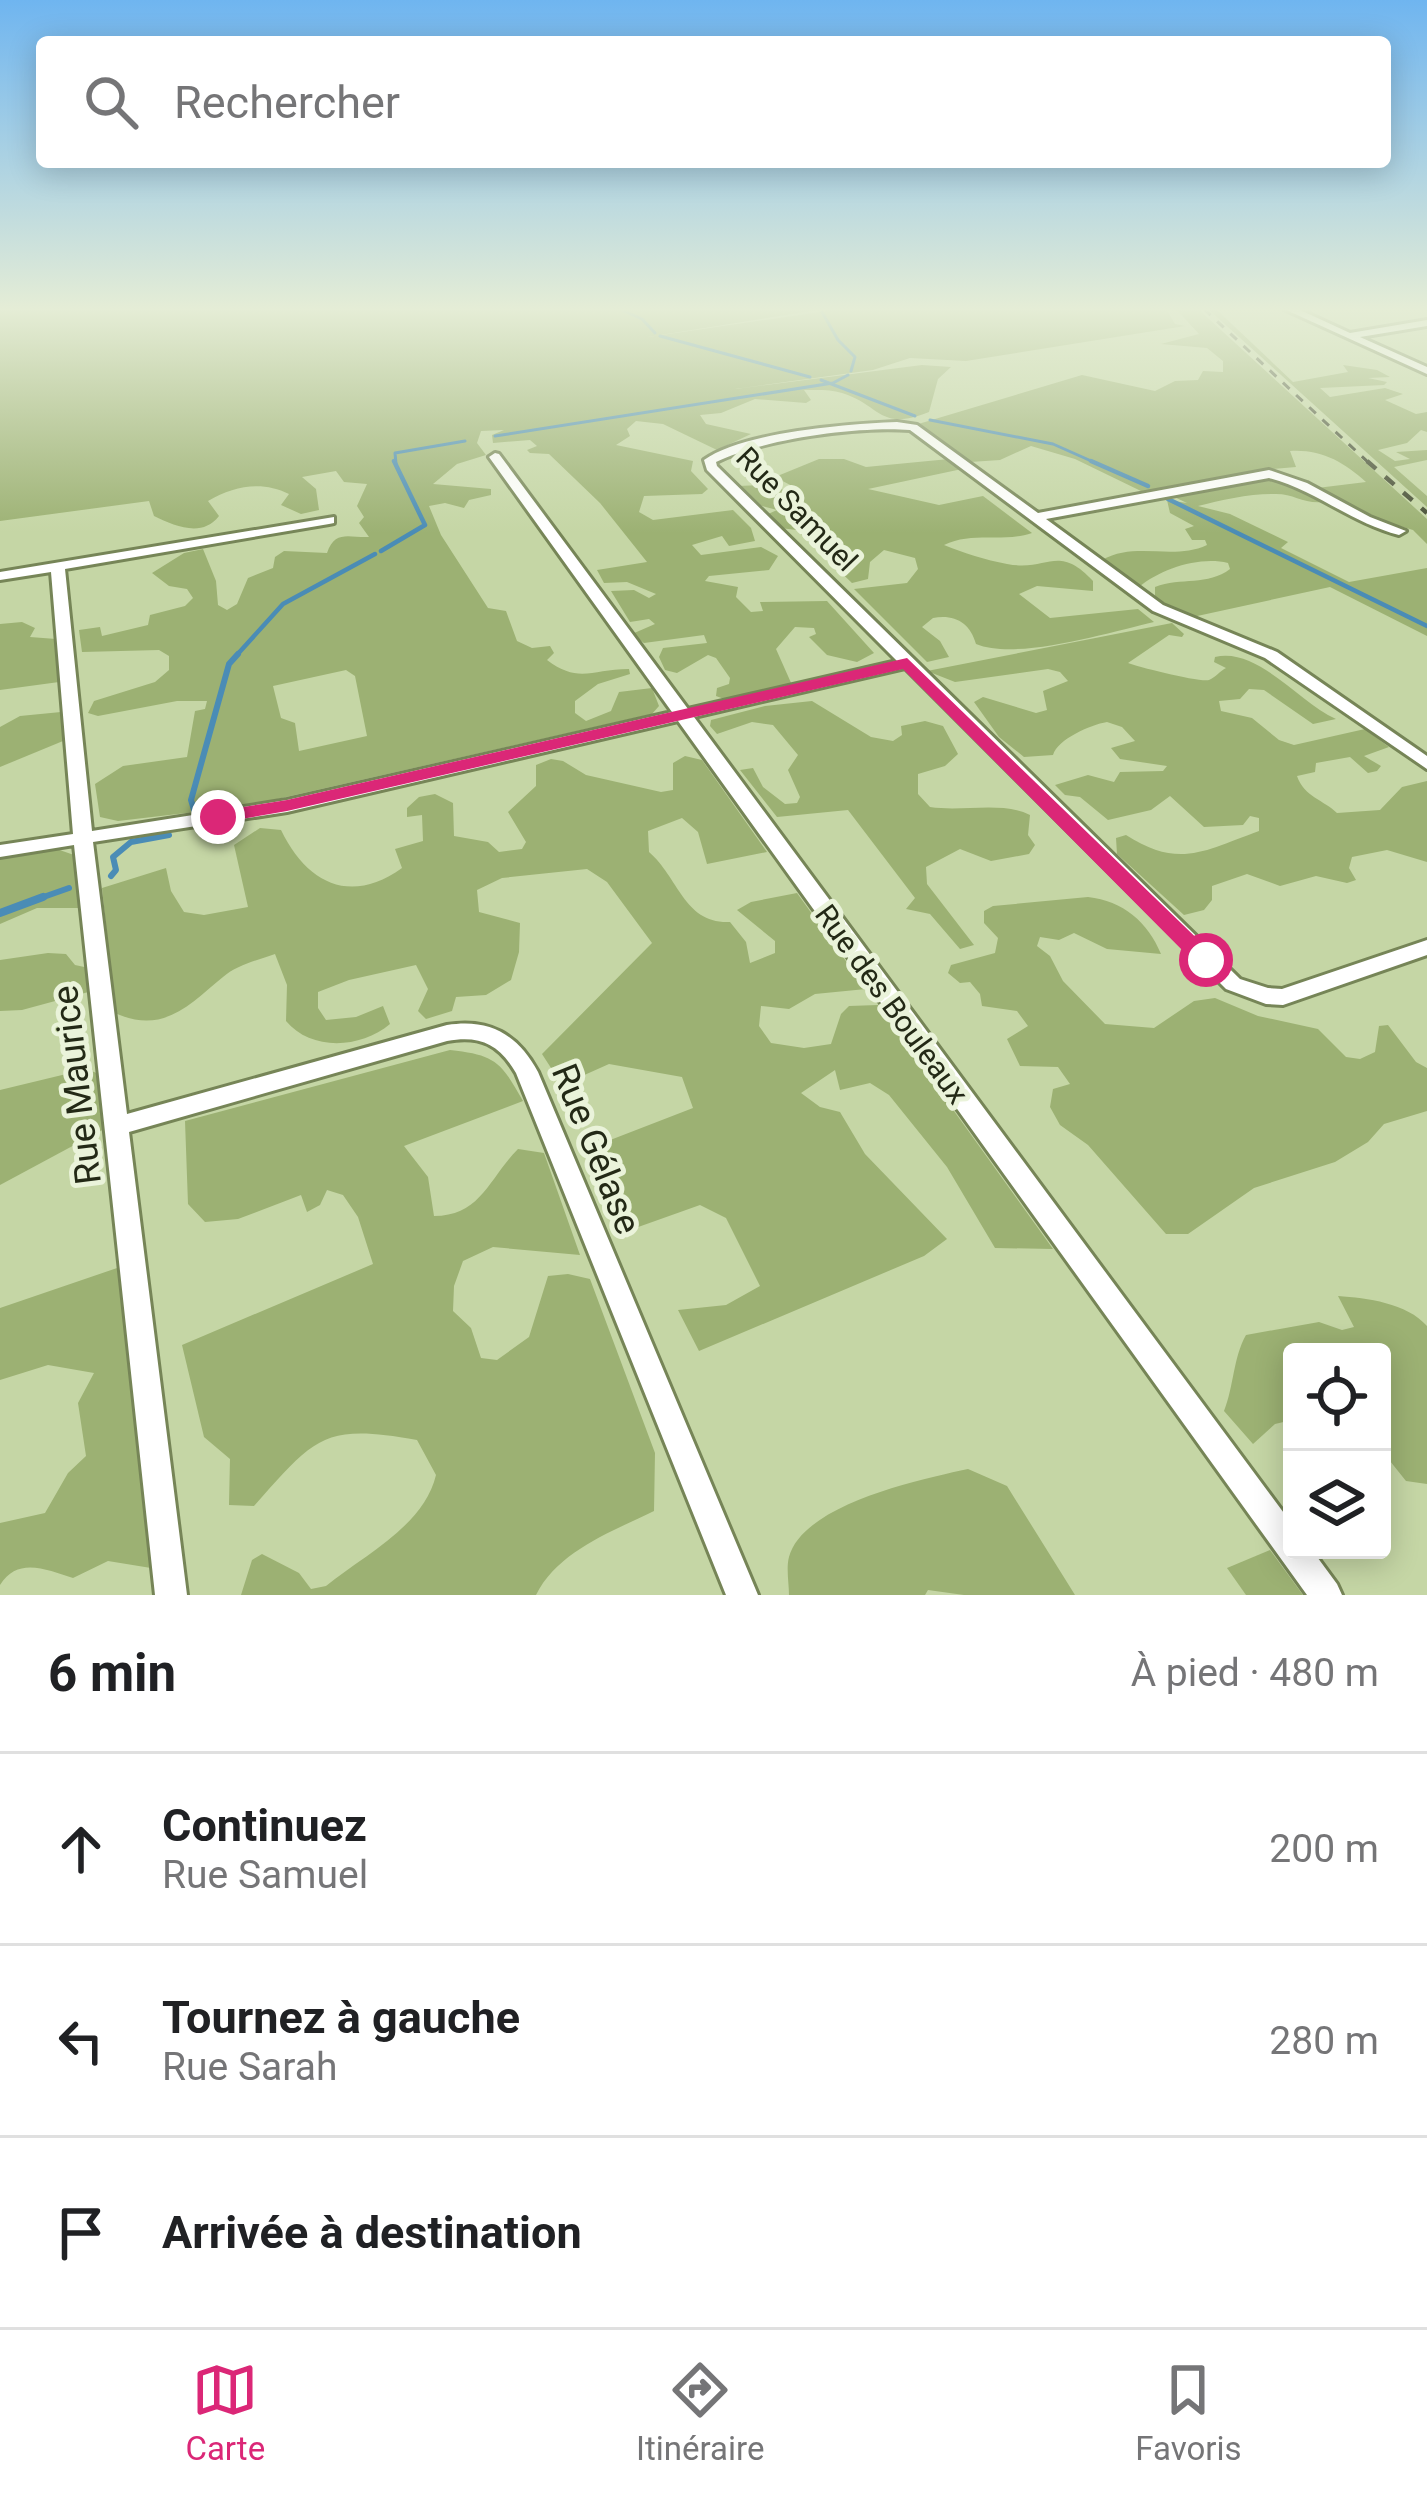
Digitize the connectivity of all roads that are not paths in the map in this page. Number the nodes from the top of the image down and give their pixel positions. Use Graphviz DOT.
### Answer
graph roads {
  1 [pos="495,457"];
  2 [pos="1036,517"];
  3 [pos="329,520"];
  4 [pos="1400,531"];
  5 [pos="58,566"];
  6 [pos="0,576"];
  7 [pos="907,663"];
  8 [pos="680,715"];
  9 [pos="1427,764"];
  10 [pos="82,838"];
  11 [pos="0,851"];
  12 [pos="1427,947"];
  13 [pos="116,1126"];
  14 [pos="1283,1538"];
  15 [pos="1299,1559"];
  16 [pos="171,1595"];
  17 [pos="742,1595"];
  18 [pos="1326,1595"];
  1 -- 8 [label="street, Rue des Bouleaux"];
  2 -- 4 [label="street"];
  2 -- 7 [label="street, Rue Samuel"];
  2 -- 9 [label="street, Rue Samuel"];
  3 -- 5 [label="street"];
  5 -- 6 [label="street"];
  5 -- 10 [label="street, Rue Maurice"];
  7 -- 8 [label="street"];
  7 -- 12 [label="street, Rue Samuel"];
  8 -- 10 [label="street"];
  8 -- 14 [label="street, Rue des Bouleaux"];
  10 -- 11 [label="street"];
  10 -- 13 [label="street, Rue Maurice"];
  13 -- 16 [label="street, Rue Maurice"];
  13 -- 17 [label="street, Rue Gélase"];
  15 -- 18 [label="street, Rue des Bouleaux"];
}
